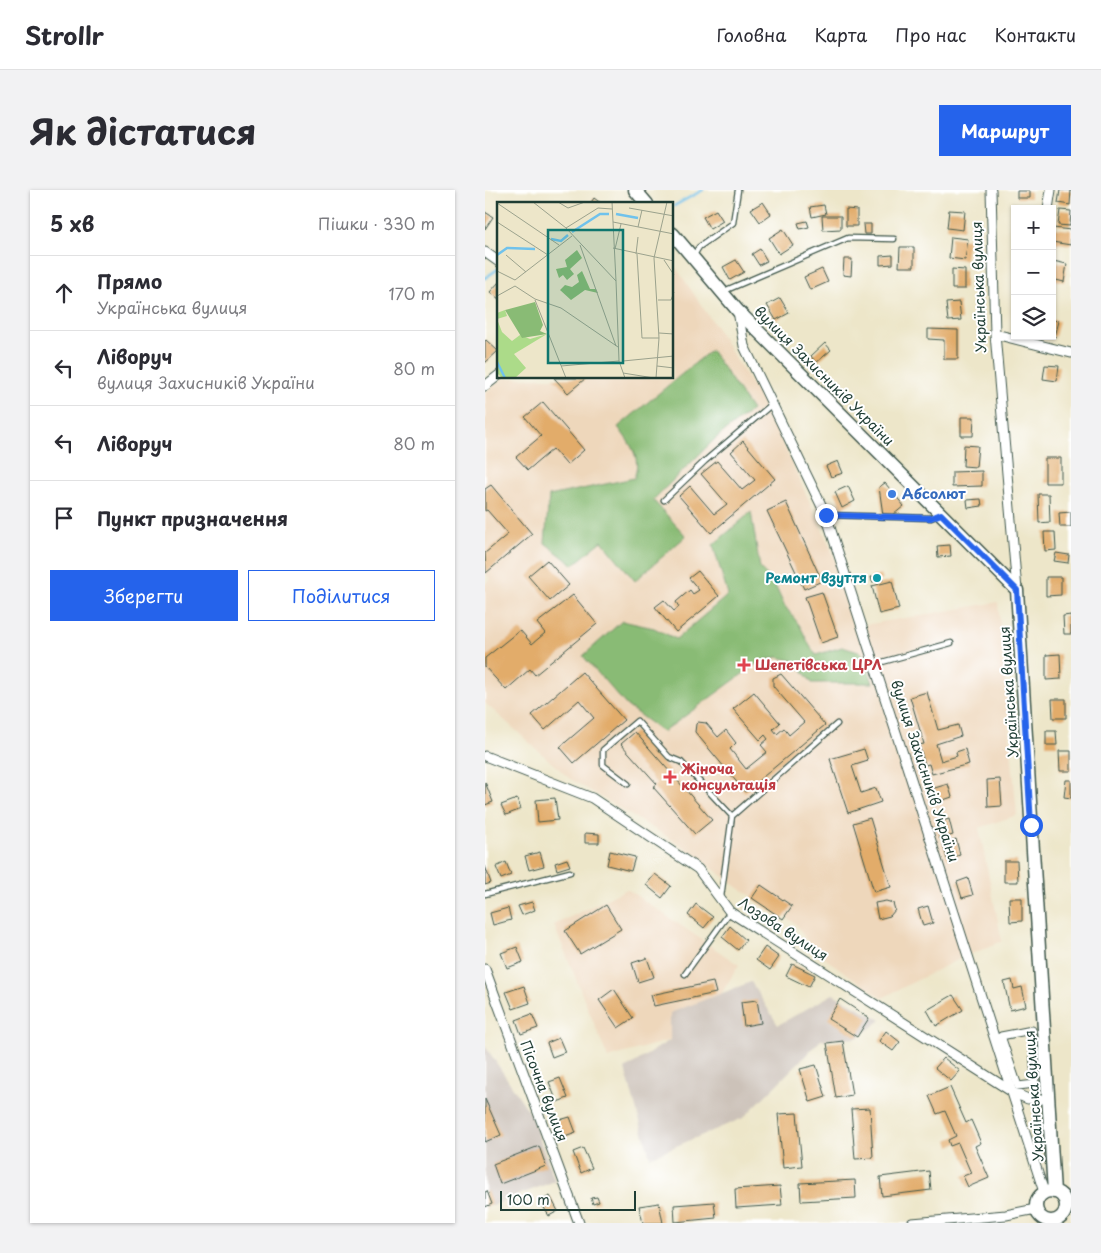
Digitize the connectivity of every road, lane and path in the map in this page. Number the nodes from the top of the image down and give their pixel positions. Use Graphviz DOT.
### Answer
graph roads {
  1 [pos="635,190"];
  2 [pos="738,190"];
  3 [pos="991,190"];
  4 [pos="1051,190"];
  5 [pos="645,202"];
  6 [pos="1049,205"];
  7 [pos="674,238"];
  8 [pos="894,239"];
  9 [pos="485,252"];
  10 [pos="691,258"];
  11 [pos="497,261"];
  12 [pos="721,292"];
  13 [pos="737,311"];
  14 [pos="1011,333"];
  15 [pos="995,334"];
  16 [pos="1033,340"];
  17 [pos="1071,353"];
  18 [pos="497,377"];
  19 [pos="486,385"];
  20 [pos="771,405"];
  21 [pos="664,500"];
  22 [pos="941,514"];
  23 [pos="826,515"];
  24 [pos="1017,590"];
  25 [pos="951,643"];
  26 [pos="875,664"];
  27 [pos="837,724"];
  28 [pos="485,756"];
  29 [pos="628,784"];
  30 [pos="732,816"];
  31 [pos="570,872"];
  32 [pos="485,894"];
  33 [pos="721,900"];
  34 [pos="730,912"];
  35 [pos="485,969"];
  36 [pos="685,974"];
  37 [pos="1001,1036"];
  38 [pos="1014,1093"];
  39 [pos="1049,1099"];
  40 [pos="1049,1192"];
  41 [pos="1069,1206"];
  42 [pos="1036,1209"];
  43 [pos="1055,1222"];
  44 [pos="579,1223"];
  45 [pos="912,1223"];
  1 -- 5 [label="main road"];
  2 -- 10 [label="lane"];
  3 -- 15 [label="street, Українська вулиця"];
  4 -- 6 [label="street"];
  7 -- 10 [label="main road, вулиця Захисників України"];
  8 -- 12 [label="lane"];
  9 -- 11 [label="street"];
  10 -- 12 [label="main road, вулиця Захисників України"];
  12 -- 13 [label="main road, вулиця Захисників України"];
  13 -- 20 [label="street, вулиця Захисників України"];
  13 -- 22 [label="main road, вулиця Захисників України"];
  14 -- 15 [label="street"];
  15 -- 24 [label="street, Українська вулиця"];
  16 -- 17 [label="street"];
  18 -- 19 [label="street"];
  20 -- 21 [label="lane"];
  20 -- 23 [label="street, вулиця Захисників України"];
  22 -- 23 [label="lane"];
  22 -- 24 [label="main road, вулиця Захисників України"];
  23 -- 26 [label="street, вулиця Захисників України"];
  24 -- 39 [label="main road, Українська вулиця"];
  25 -- 26 [label="lane"];
  26 -- 38 [label="street, вулиця Захисників України"];
  27 -- 30 [label="lane"];
  28 -- 33 [label="street, Лозова вулиця"];
  29 -- 30 [label="lane"];
  30 -- 33 [label="lane"];
  31 -- 32 [label="lane"];
  33 -- 34 [label="street, Лозова вулиця"];
  34 -- 36 [label="lane"];
  34 -- 38 [label="street, Лозова вулиця"];
  35 -- 44 [label="street, Пісочна вулиця"];
  37 -- 37 [label="street"];
  38 -- 39 [label="street, Лозова вулиця"];
  38 -- 40 [label="street, вулиця Захисників України"];
  39 -- 40 [label="main road, Українська вулиця"];
  40 -- 41 [label="main road"];
  40 -- 42 [label="main road"];
  41 -- 43 [label="main road"];
  42 -- 43 [label="main road"];
  42 -- 45 [label="street"];
}
